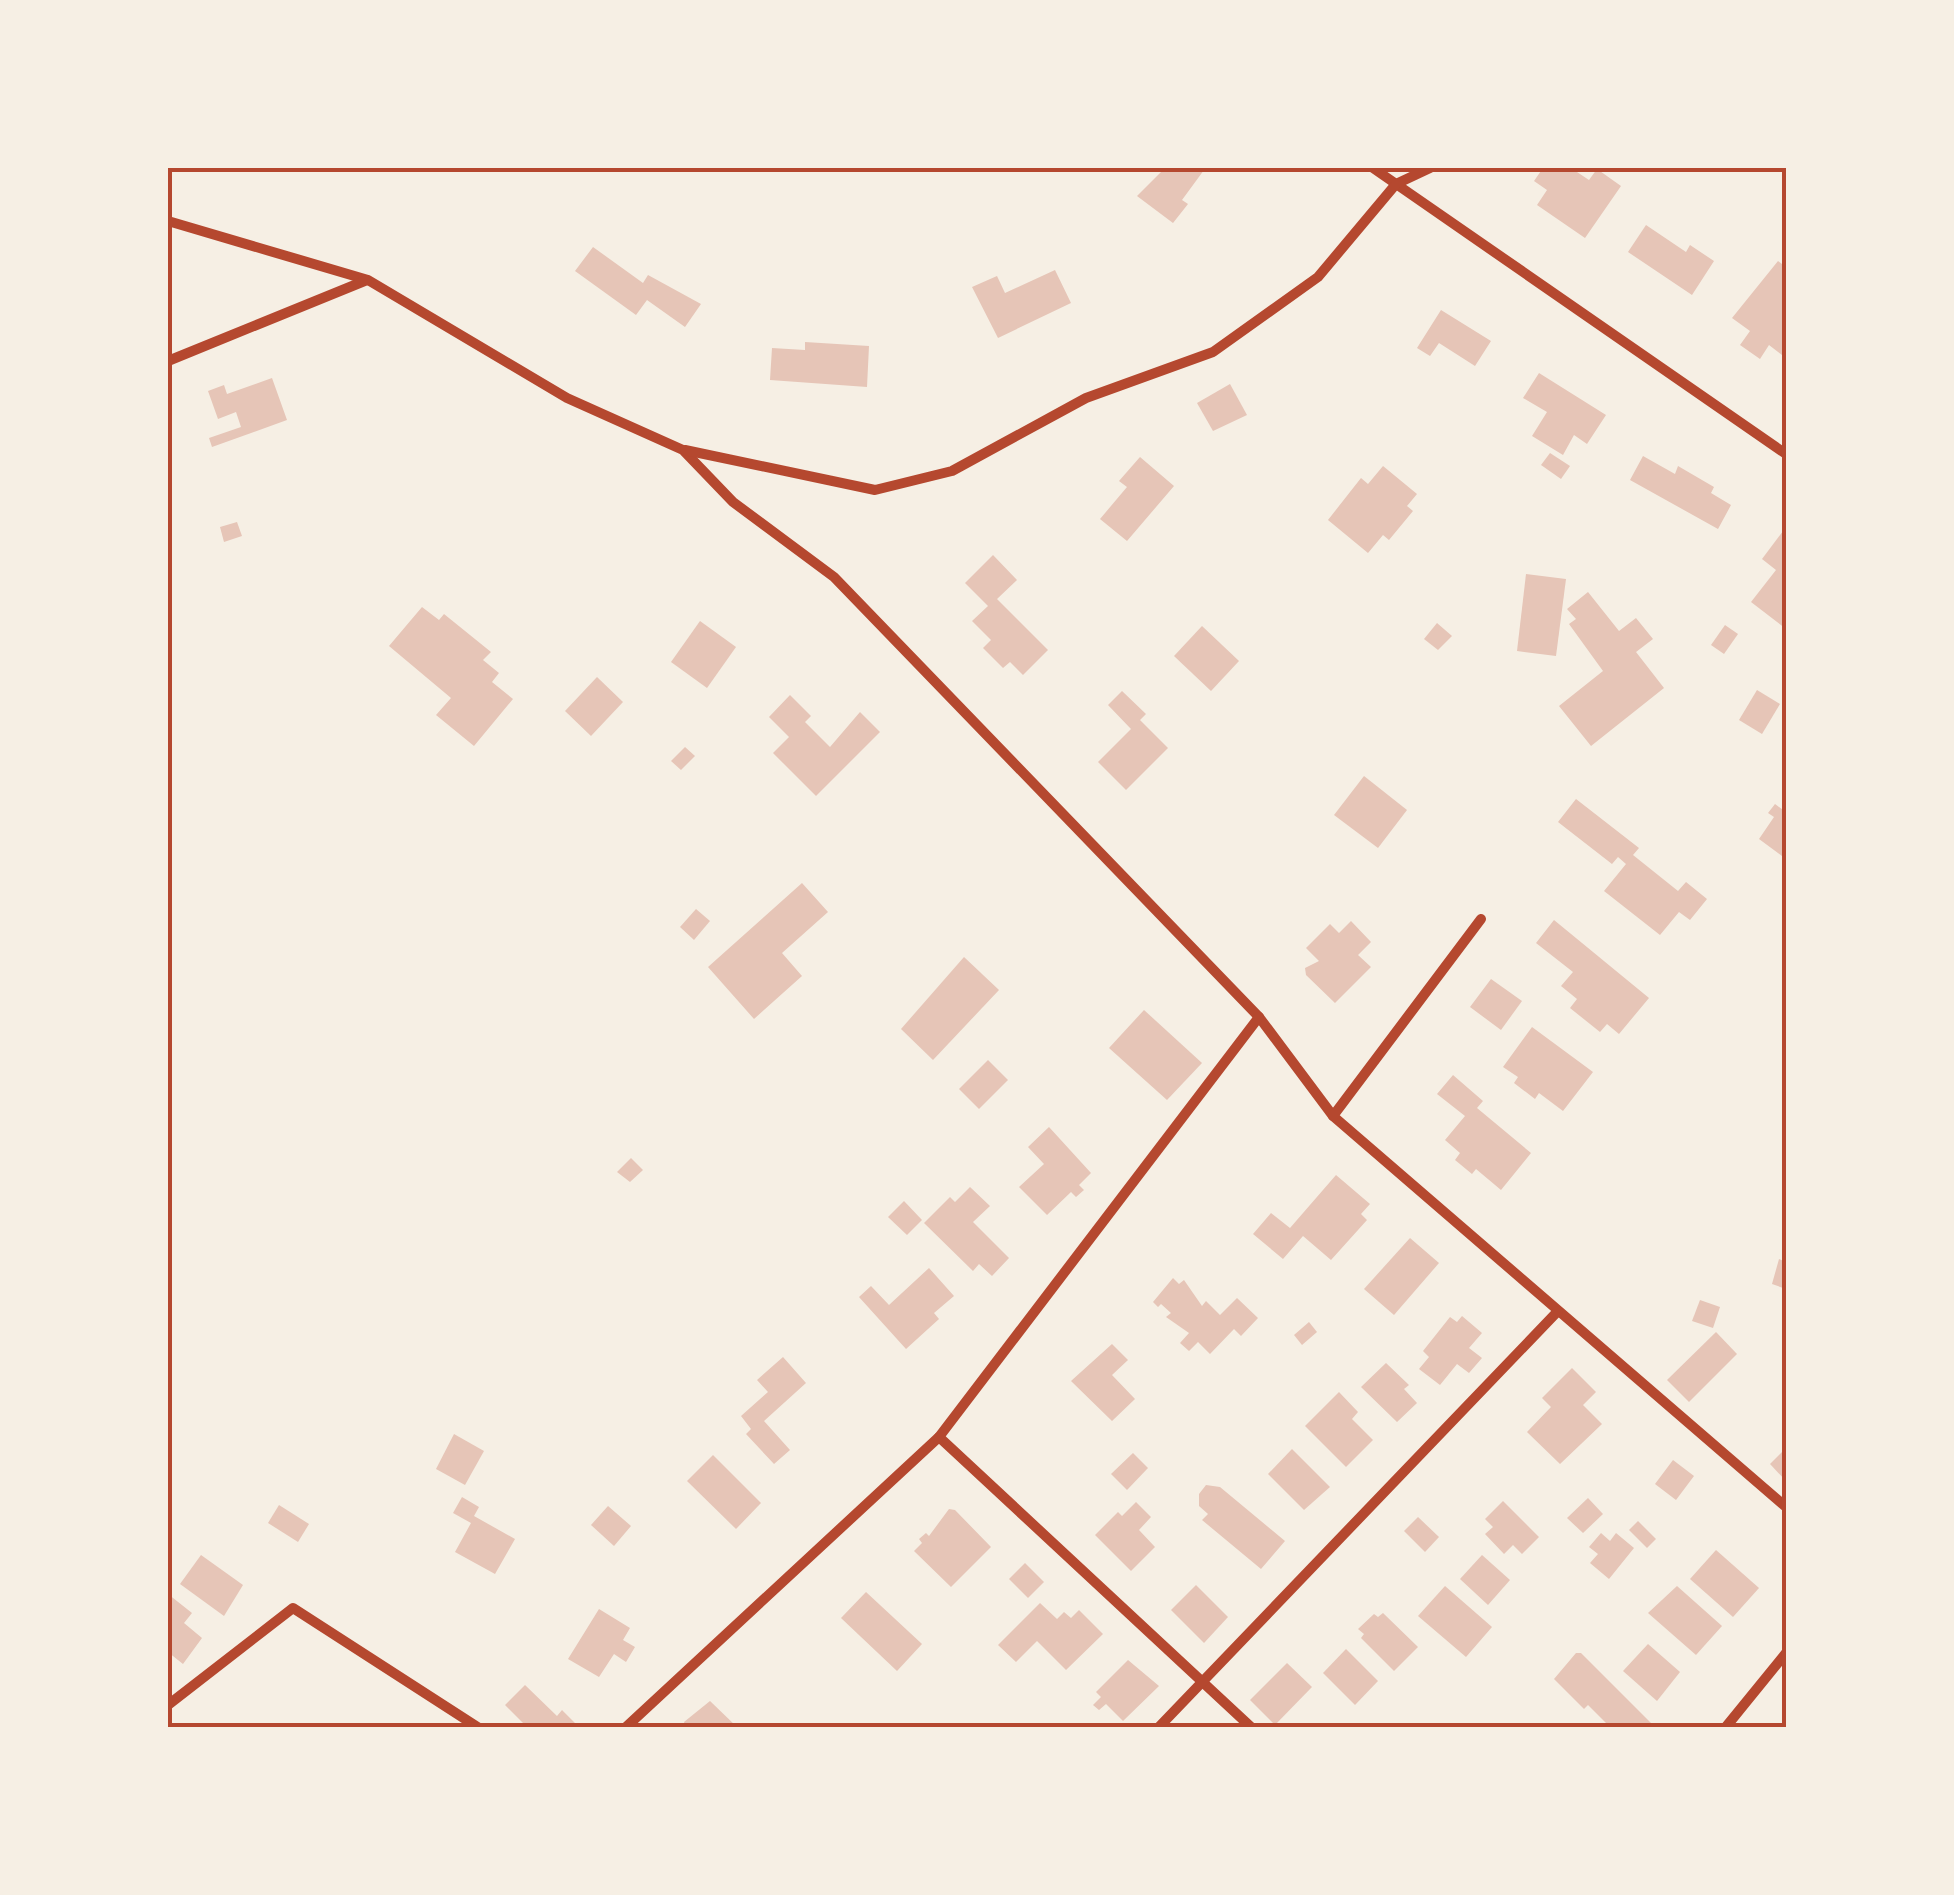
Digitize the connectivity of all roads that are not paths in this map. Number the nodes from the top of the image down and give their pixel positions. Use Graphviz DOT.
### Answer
graph roads {
  1 [pos="1372,168"];
  2 [pos="1430,168"];
  3 [pos="1396,184"];
  4 [pos="168,220"];
  5 [pos="368,280"];
  6 [pos="168,360"];
  7 [pos="683,450"];
  8 [pos="1786,454"];
  9 [pos="1481,919"];
  10 [pos="1258,1017"];
  11 [pos="1333,1116"];
  12 [pos="1558,1310"];
  13 [pos="939,1438"];
  14 [pos="1786,1507"];
  15 [pos="1786,1654"];
  16 [pos="1202,1681"];
  17 [pos="168,1705"];
  18 [pos="478,1728"];
  19 [pos="625,1728"];
  20 [pos="1158,1728"];
  21 [pos="1252,1728"];
  22 [pos="1724,1728"];
  1 -- 3 [label="street"];
  2 -- 3 [label="street"];
  3 -- 7 [label="street"];
  3 -- 8 [label="street"];
  4 -- 5 [label="street"];
  5 -- 6 [label="street"];
  5 -- 7 [label="street"];
  7 -- 10 [label="street"];
  9 -- 11 [label="street"];
  10 -- 11 [label="street"];
  10 -- 13 [label="street"];
  11 -- 12 [label="street"];
  12 -- 14 [label="street"];
  12 -- 16 [label="street"];
  13 -- 16 [label="street"];
  13 -- 19 [label="street"];
  15 -- 22 [label="street"];
  16 -- 20 [label="street"];
  16 -- 21 [label="street"];
  17 -- 18 [label="street"];
}
